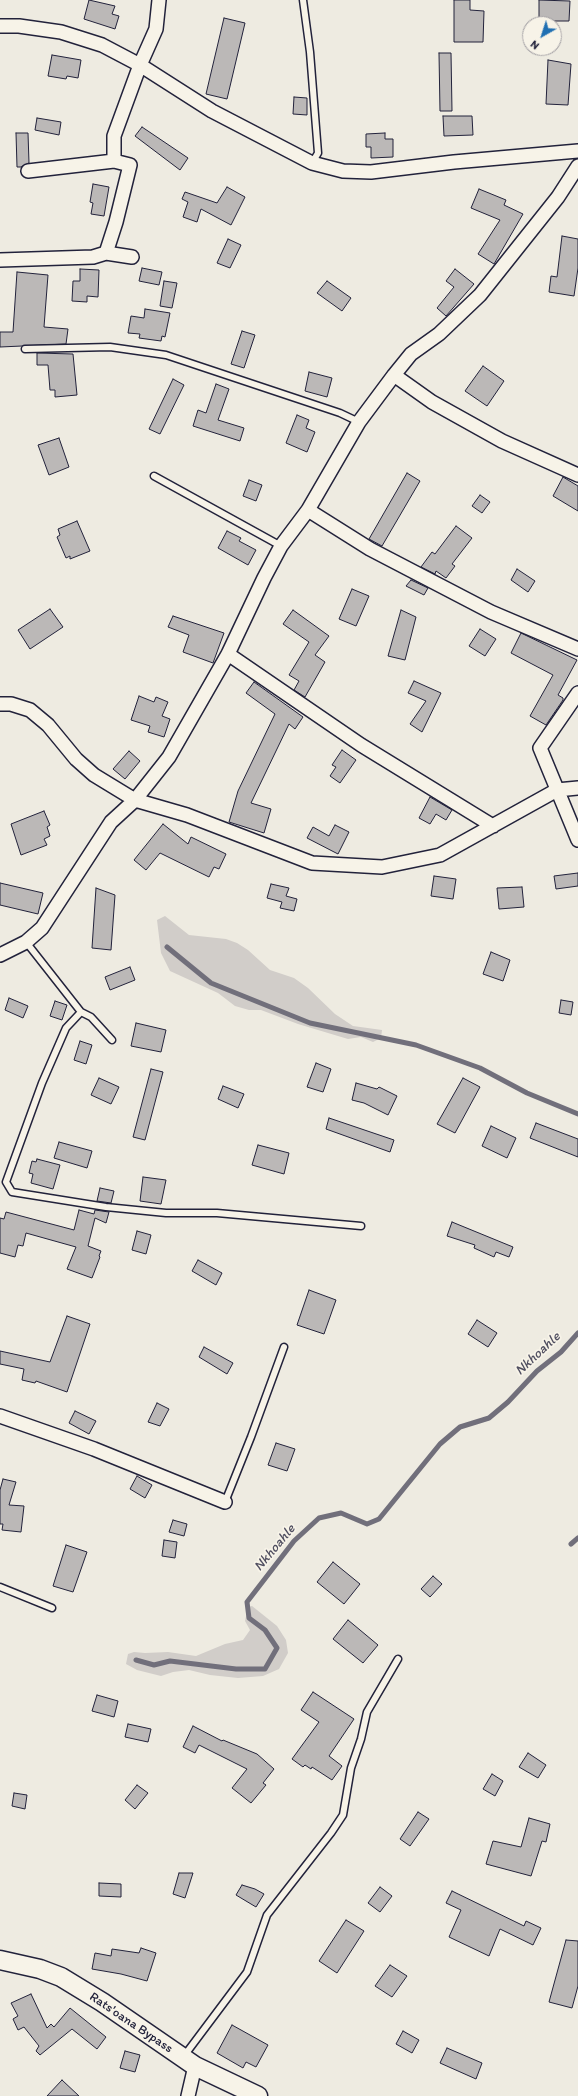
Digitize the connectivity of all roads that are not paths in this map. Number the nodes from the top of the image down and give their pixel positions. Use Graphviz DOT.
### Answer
graph roads {
  1 [pos="159,0"];
  2 [pos="303,0"];
  3 [pos="0,26"];
  4 [pos="140,65"];
  5 [pos="578,151"];
  6 [pos="114,162"];
  7 [pos="312,164"];
  8 [pos="578,166"];
  9 [pos="28,171"];
  10 [pos="106,253"];
  11 [pos="132,257"];
  12 [pos="0,260"];
  13 [pos="25,348"];
  14 [pos="394,374"];
  15 [pos="359,422"];
  16 [pos="578,475"];
  17 [pos="154,476"];
  18 [pos="308,510"];
  19 [pos="281,546"];
  20 [pos="578,649"];
  21 [pos="228,654"];
  22 [pos="578,693"];
  23 [pos="0,704"];
  24 [pos="578,788"];
  25 [pos="557,790"];
  26 [pos="135,800"];
  27 [pos="493,826"];
  28 [pos="578,840"];
  29 [pos="26,942"];
  30 [pos="0,955"];
  31 [pos="81,1012"];
  32 [pos="112,1040"];
  33 [pos="361,1226"];
  34 [pos="284,1347"];
  35 [pos="0,1416"];
  36 [pos="225,1502"];
  37 [pos="0,1587"];
  38 [pos="52,1608"];
  39 [pos="398,1659"];
  40 [pos="0,1960"];
  41 [pos="189,2062"];
  42 [pos="188,2096"];
  43 [pos="258,2096"];
  1 -- 4 [label="street"];
  2 -- 7 [label="lane"];
  3 -- 4 [label="street"];
  4 -- 6 [label="street"];
  4 -- 7 [label="street"];
  5 -- 7 [label="street"];
  6 -- 9 [label="street"];
  6 -- 10 [label="street"];
  8 -- 14 [label="street"];
  10 -- 11 [label="street"];
  10 -- 12 [label="street"];
  13 -- 15 [label="lane"];
  14 -- 15 [label="street"];
  14 -- 16 [label="street"];
  15 -- 18 [label="street"];
  17 -- 19 [label="lane"];
  18 -- 19 [label="street"];
  18 -- 20 [label="street"];
  19 -- 21 [label="street"];
  21 -- 26 [label="street"];
  21 -- 27 [label="street"];
  22 -- 25 [label="street"];
  23 -- 26 [label="street"];
  24 -- 25 [label="street"];
  25 -- 27 [label="street"];
  25 -- 28 [label="street"];
  26 -- 27 [label="street"];
  26 -- 29 [label="street"];
  29 -- 30 [label="street"];
  29 -- 31 [label="lane"];
  31 -- 32 [label="lane"];
  31 -- 33 [label="lane"];
  34 -- 36 [label="lane"];
  35 -- 36 [label="street"];
  37 -- 38 [label="lane"];
  39 -- 41 [label="lane"];
  40 -- 41 [label="street, Rats'oana Bypass"];
  41 -- 42 [label="street"];
  41 -- 43 [label="street, Rats'oana Bypass"];
}
